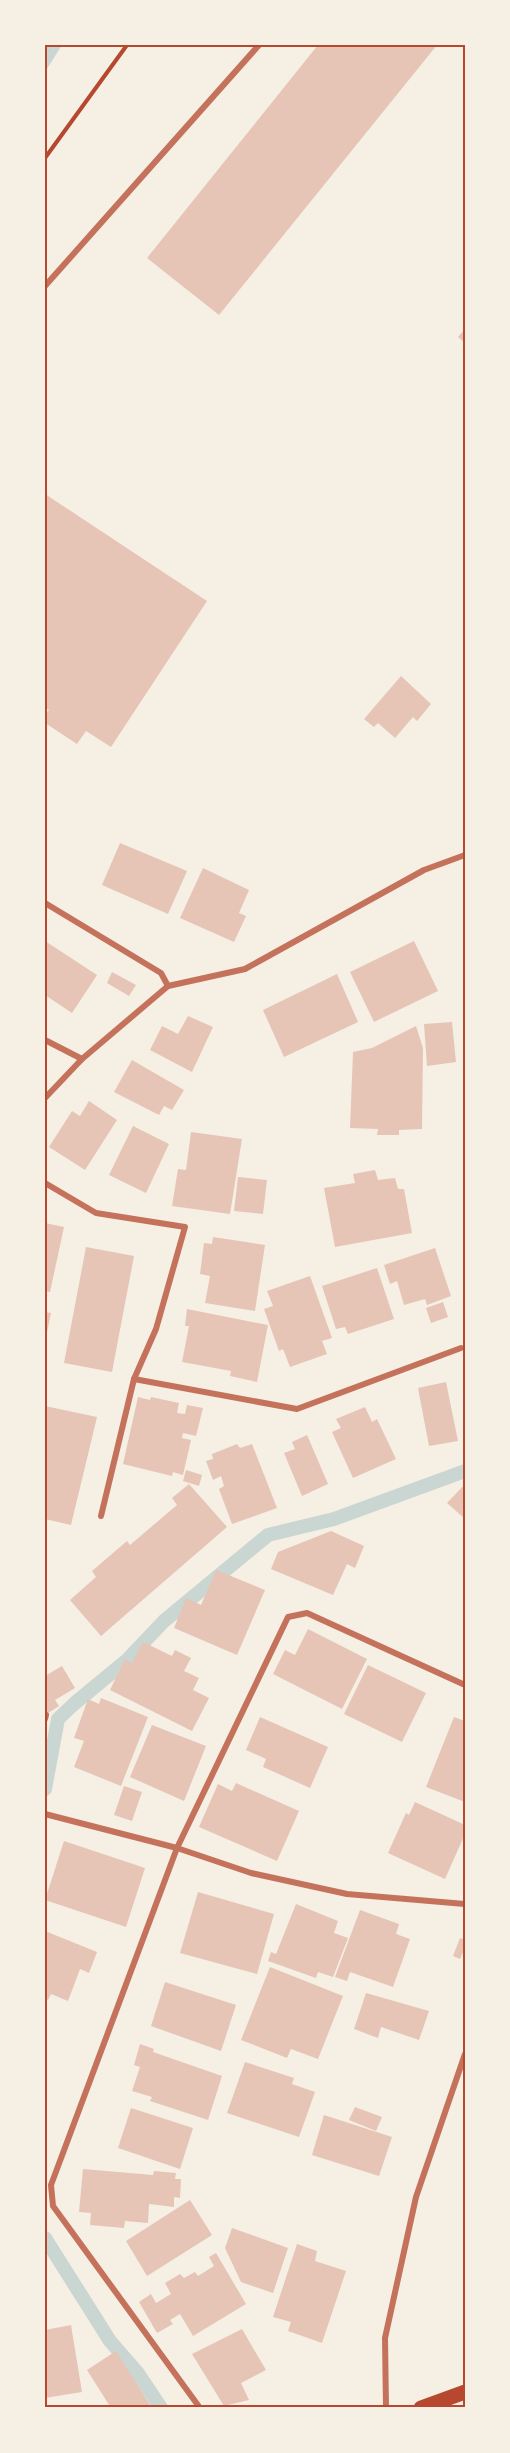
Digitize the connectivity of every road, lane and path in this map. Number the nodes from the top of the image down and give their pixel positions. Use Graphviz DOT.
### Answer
graph roads {
  1 [pos="127,45"];
  2 [pos="259,45"];
  3 [pos="45,158"];
  4 [pos="45,286"];
  5 [pos="465,855"];
  6 [pos="45,903"];
  7 [pos="168,986"];
  8 [pos="45,1040"];
  9 [pos="82,1059"];
  10 [pos="45,1098"];
  11 [pos="45,1183"];
  12 [pos="461,1348"];
  13 [pos="134,1379"];
  14 [pos="101,1516"];
  15 [pos="465,1685"];
  16 [pos="45,1814"];
  17 [pos="177,1848"];
  18 [pos="465,1904"];
  19 [pos="465,2054"];
  20 [pos="465,2392"];
  21 [pos="200,2408"];
  22 [pos="386,2408"];
  23 [pos="421,2408"];
  1 -- 3 [label="path"];
  2 -- 4 [label="street"];
  5 -- 7 [label="street"];
  6 -- 7 [label="street"];
  7 -- 9 [label="street"];
  8 -- 9 [label="street"];
  9 -- 10 [label="street"];
  11 -- 13 [label="street"];
  12 -- 13 [label="street"];
  13 -- 14 [label="street"];
  15 -- 17 [label="street"];
  16 -- 17 [label="street"];
  17 -- 18 [label="street"];
  17 -- 21 [label="street"];
  19 -- 22 [label="street"];
  20 -- 23 [label="main road"];
}
